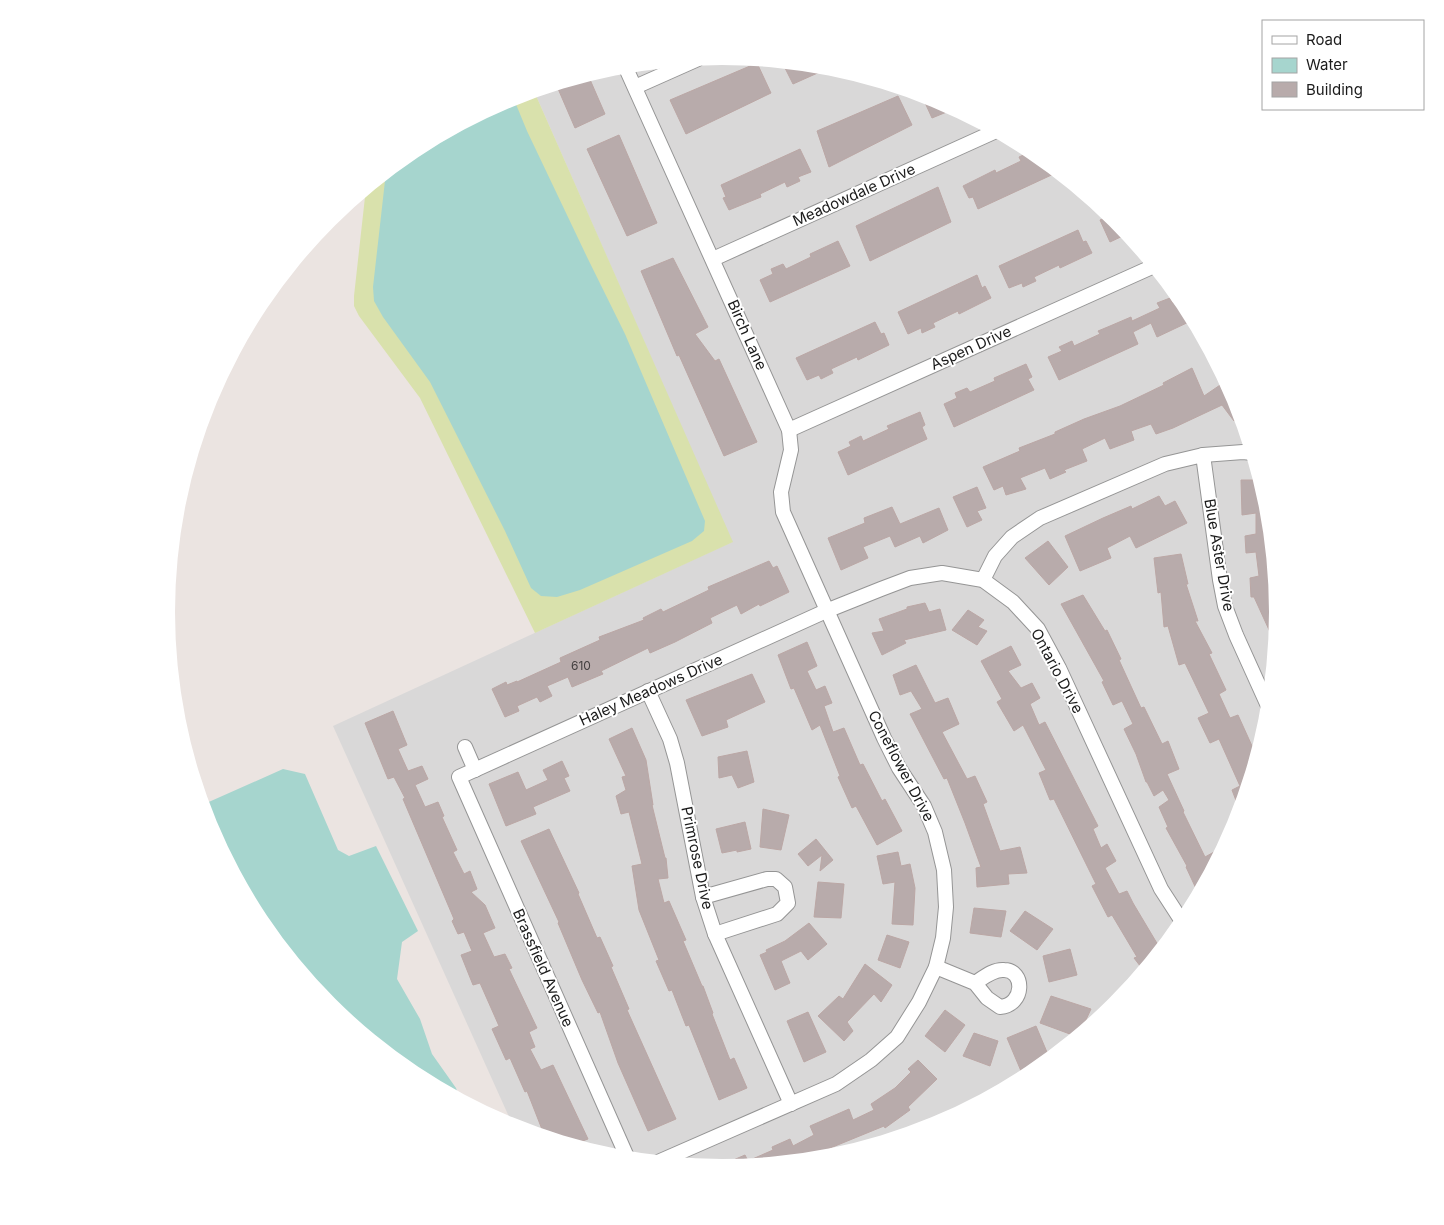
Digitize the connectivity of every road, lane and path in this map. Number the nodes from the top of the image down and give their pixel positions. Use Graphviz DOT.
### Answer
graph roads {
  1 [pos="681,67"];
  2 [pos="629,74"];
  3 [pos="635,87"];
  4 [pos="989,134"];
  5 [pos="713,259"];
  6 [pos="1148,269"];
  7 [pos="789,430"];
  8 [pos="1245,452"];
  9 [pos="1203,455"];
  10 [pos="983,580"];
  11 [pos="826,611"];
  12 [pos="648,691"];
  13 [pos="1263,695"];
  14 [pos="465,747"];
  15 [pos="475,770"];
  16 [pos="459,777"];
  17 [pos="703,897"];
  18 [pos="1178,915"];
  19 [pos="715,934"];
  20 [pos="936,967"];
  21 [pos="975,983"];
  22 [pos="791,1104"];
  23 [pos="624,1151"];
  24 [pos="669,1157"];
  1 -- 3 [label="street"];
  2 -- 3 [label="street, Birch Lane"];
  3 -- 5 [label="street, Birch Lane"];
  4 -- 5 [label="street, Meadowdale Drive"];
  5 -- 7 [label="street, Birch Lane"];
  6 -- 7 [label="street, Aspen Drive"];
  7 -- 11 [label="street, Birch Lane"];
  8 -- 9 [label="street"];
  9 -- 10 [label="street"];
  9 -- 13 [label="street, Blue Aster Drive"];
  10 -- 11 [label="street, Ontario Drive"];
  10 -- 18 [label="street, Ontario Drive"];
  11 -- 12 [label="street, Haley Meadows Drive"];
  11 -- 20 [label="street, Coneflower Drive"];
  12 -- 15 [label="street, Haley Meadows Drive"];
  12 -- 17 [label="street, Primrose Drive"];
  14 -- 15 [label="street"];
  15 -- 16 [label="street, Haley Meadows Drive"];
  16 -- 23 [label="street, Brassfield Avenue"];
  17 -- 19 [label="street, Primrose Drive"];
  17 -- 19 [label="street"];
  19 -- 22 [label="street, Primrose Drive"];
  20 -- 21 [label="street"];
  20 -- 22 [label="street, Coneflower Drive"];
  22 -- 24 [label="street, Coneflower Drive"];
}
